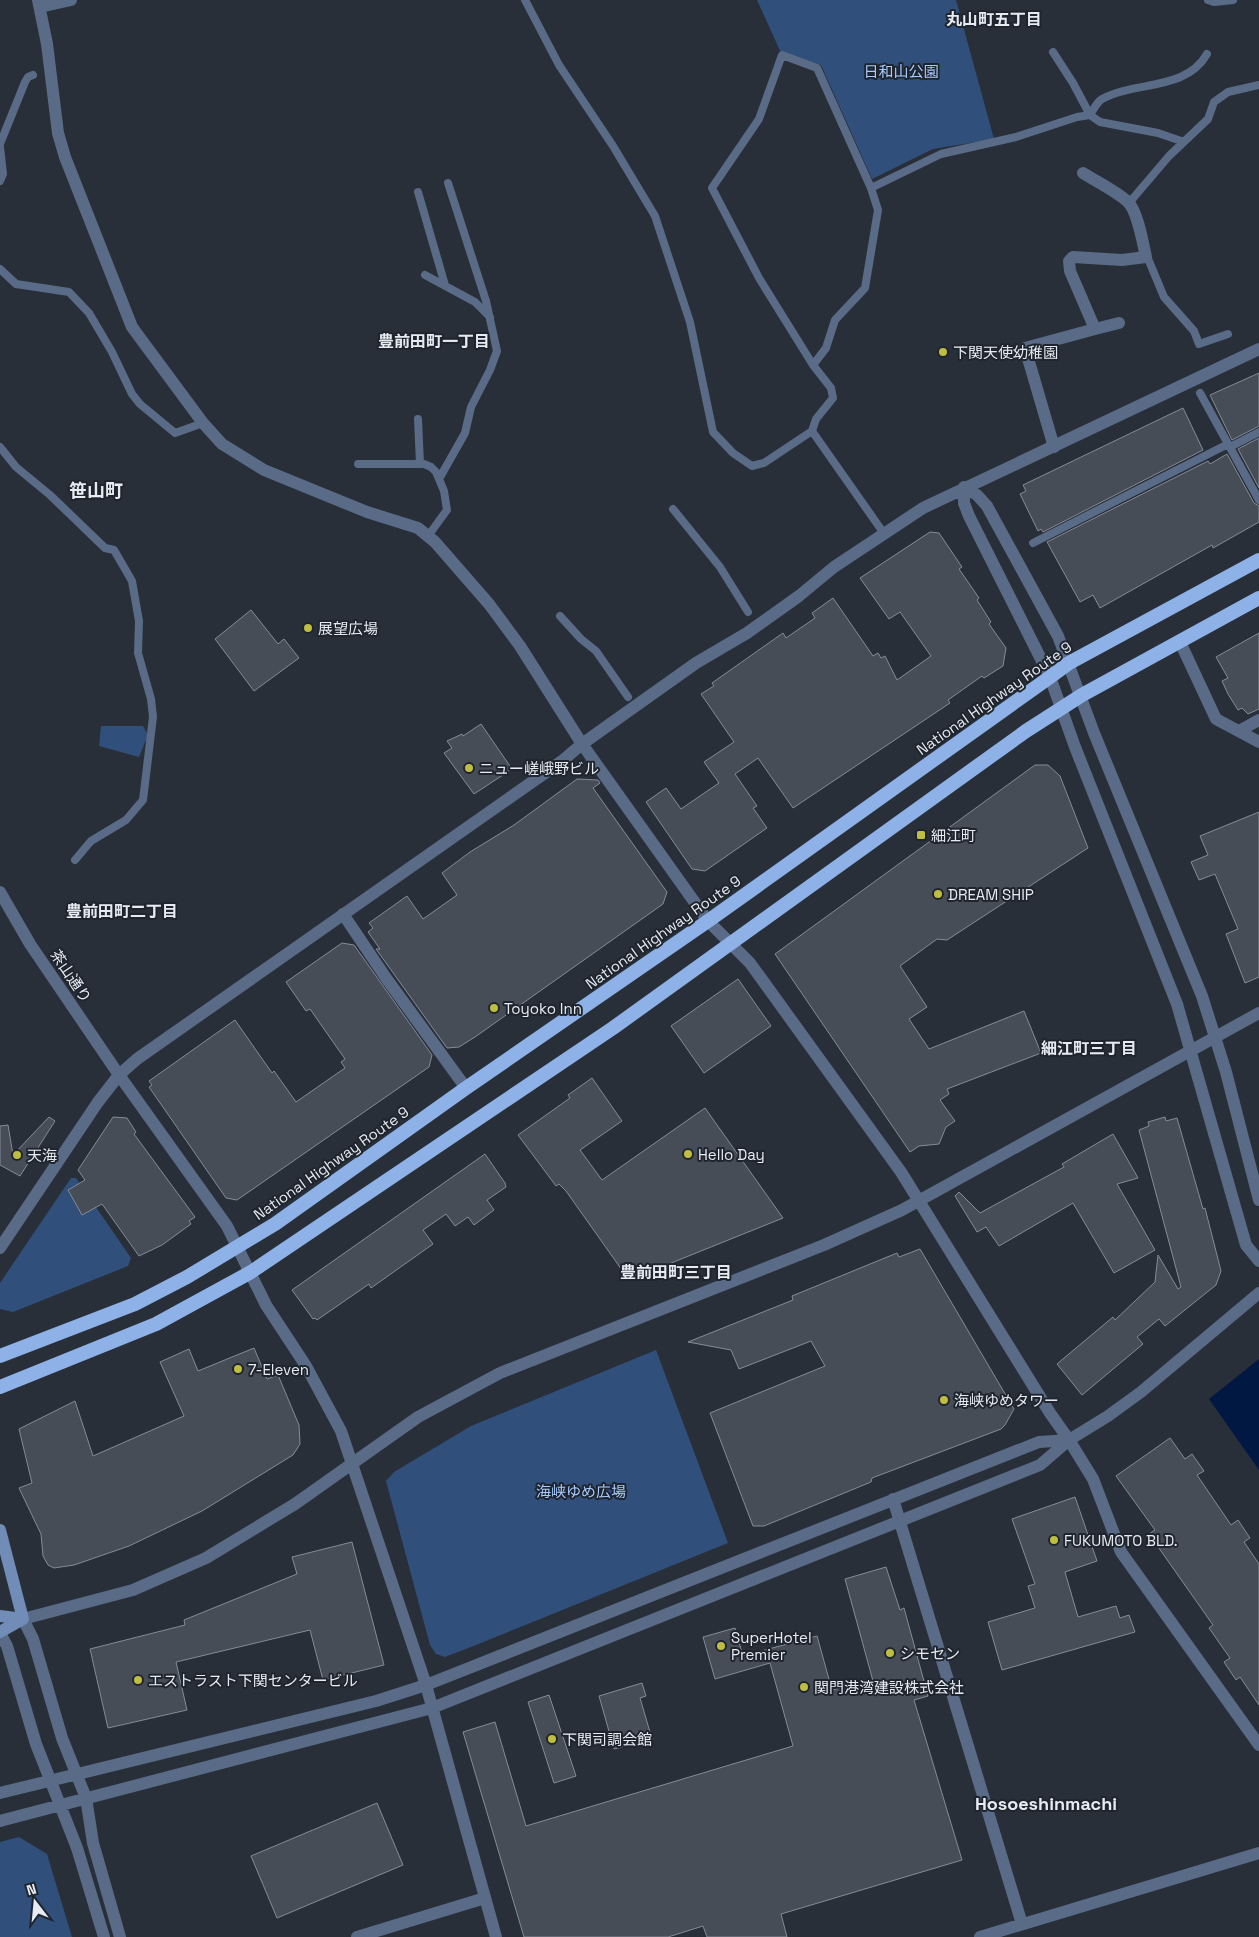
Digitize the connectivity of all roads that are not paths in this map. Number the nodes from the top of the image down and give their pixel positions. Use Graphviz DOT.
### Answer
graph roads {
  1 [pos="71,0"];
  2 [pos="525,0"];
  3 [pos="1208,0"];
  4 [pos="1233,0"];
  5 [pos="39,4"];
  6 [pos="1053,52"];
  7 [pos="1207,54"];
  8 [pos="33,75"];
  9 [pos="1259,85"];
  10 [pos="1090,115"];
  11 [pos="1184,142"];
  12 [pos="0,145"];
  13 [pos="0,154"];
  14 [pos="1083,173"];
  15 [pos="0,181"];
  16 [pos="448,183"];
  17 [pos="871,188"];
  18 [pos="418,192"];
  19 [pos="1129,203"];
  20 [pos="1146,257"];
  21 [pos="0,269"];
  22 [pos="425,275"];
  23 [pos="445,285"];
  24 [pos="490,317"];
  25 [pos="1119,323"];
  26 [pos="1094,329"];
  27 [pos="1228,334"];
  28 [pos="1259,349"];
  29 [pos="813,365"];
  30 [pos="1200,392"];
  31 [pos="418,419"];
  32 [pos="203,423"];
  33 [pos="812,431"];
  34 [pos="1259,432"];
  35 [pos="1229,446"];
  36 [pos="0,448"];
  37 [pos="1054,448"];
  38 [pos="358,464"];
  39 [pos="420,464"];
  40 [pos="439,479"];
  41 [pos="964,487"];
  42 [pos="1259,500"];
  43 [pos="673,509"];
  44 [pos="885,535"];
  45 [pos="428,536"];
  46 [pos="1033,542"];
  47 [pos="1259,560"];
  48 [pos="1259,598"];
  49 [pos="748,612"];
  50 [pos="560,616"];
  51 [pos="1180,642"];
  52 [pos="1070,663"];
  53 [pos="1050,676"];
  54 [pos="1082,695"];
  55 [pos="628,697"];
  56 [pos="1060,708"];
  57 [pos="1259,720"];
  58 [pos="1239,731"];
  59 [pos="1259,742"];
  60 [pos="582,744"];
  61 [pos="75,860"];
  62 [pos="0,892"];
  63 [pos="343,914"];
  64 [pos="708,921"];
  65 [pos="732,942"];
  66 [pos="1259,1013"];
  67 [pos="1215,1037"];
  68 [pos="1192,1050"];
  69 [pos="120,1075"];
  70 [pos="466,1088"];
  71 [pos="1259,1200"];
  72 [pos="920,1201"];
  73 [pos="239,1247"];
  74 [pos="0,1248"];
  75 [pos="1259,1261"];
  76 [pos="251,1272"];
  77 [pos="1259,1293"];
  78 [pos="0,1356"];
  79 [pos="0,1387"];
  80 [pos="1069,1440"];
  81 [pos="352,1463"];
  82 [pos="892,1499"];
  83 [pos="899,1521"];
  84 [pos="0,1530"];
  85 [pos="0,1616"];
  86 [pos="24,1619"];
  87 [pos="0,1632"];
  88 [pos="426,1685"];
  89 [pos="432,1708"];
  90 [pos="1259,1745"];
  91 [pos="78,1774"];
  92 [pos="51,1780"];
  93 [pos="0,1794"];
  94 [pos="86,1798"];
  95 [pos="59,1804"];
  96 [pos="0,1821"];
  97 [pos="1259,1853"];
  98 [pos="485,1898"];
  99 [pos="1022,1924"];
  100 [pos="104,1937"];
  101 [pos="120,1937"];
  102 [pos="357,1937"];
  103 [pos="496,1937"];
  104 [pos="980,1937"];
  1 -- 5 [label="street"];
  2 -- 33 [label="lane"];
  3 -- 4 [label="lane"];
  5 -- 32 [label="street"];
  6 -- 10 [label="lane"];
  7 -- 10 [label="lane"];
  8 -- 12 [label="lane"];
  9 -- 11 [label="lane"];
  10 -- 11 [label="lane"];
  10 -- 17 [label="lane"];
  11 -- 19 [label="lane"];
  12 -- 13 [label="lane"];
  13 -- 15 [label="lane"];
  14 -- 19 [label="street"];
  16 -- 24 [label="lane"];
  17 -- 29 [label="lane"];
  17 -- 29 [label="lane"];
  18 -- 23 [label="lane"];
  19 -- 20 [label="street"];
  20 -- 26 [label="street"];
  20 -- 27 [label="lane"];
  21 -- 32 [label="lane"];
  22 -- 23 [label="lane"];
  23 -- 24 [label="lane"];
  24 -- 40 [label="lane"];
  25 -- 26 [label="street"];
  26 -- 37 [label="street"];
  28 -- 37 [label="street"];
  29 -- 33 [label="lane"];
  30 -- 35 [label="lane"];
  31 -- 39 [label="lane"];
  32 -- 45 [label="street"];
  33 -- 44 [label="lane"];
  34 -- 35 [label="lane"];
  35 -- 42 [label="lane"];
  35 -- 46 [label="lane"];
  36 -- 61 [label="lane"];
  37 -- 41 [label="street"];
  38 -- 39 [label="lane"];
  39 -- 40 [label="lane"];
  40 -- 45 [label="lane"];
  41 -- 44 [label="street"];
  41 -- 52 [label="street"];
  41 -- 53 [label="street"];
  43 -- 49 [label="lane"];
  44 -- 60 [label="street"];
  45 -- 60 [label="street"];
  47 -- 52 [label="highway, National Highway Route 9"];
  48 -- 51 [label="highway"];
  50 -- 55 [label="lane"];
  51 -- 54 [label="highway"];
  51 -- 58 [label="street"];
  52 -- 53 [label="highway, National Highway Route 9"];
  52 -- 54 [label="street"];
  53 -- 56 [label="street"];
  53 -- 64 [label="highway, National Highway Route 9"];
  54 -- 56 [label="highway"];
  54 -- 67 [label="street"];
  56 -- 65 [label="highway"];
  56 -- 68 [label="street"];
  57 -- 58 [label="street"];
  58 -- 59 [label="street"];
  60 -- 63 [label="street"];
  60 -- 64 [label="street"];
  62 -- 69 [label="street, 茶山通り"];
  63 -- 69 [label="street"];
  63 -- 70 [label="street"];
  64 -- 65 [label="street"];
  64 -- 70 [label="highway, National Highway Route 9"];
  65 -- 72 [label="street"];
  65 -- 76 [label="highway"];
  66 -- 67 [label="street"];
  67 -- 68 [label="street"];
  67 -- 71 [label="street"];
  68 -- 72 [label="street"];
  68 -- 75 [label="street"];
  69 -- 73 [label="street, 茶山通り"];
  69 -- 74 [label="street"];
  70 -- 73 [label="highway, National Highway Route 9"];
  72 -- 80 [label="street"];
  72 -- 81 [label="street"];
  73 -- 76 [label="street, 茶山通り"];
  73 -- 78 [label="highway, National Highway Route 9"];
  76 -- 79 [label="highway"];
  76 -- 81 [label="street, 茶山通り"];
  77 -- 80 [label="street"];
  80 -- 82 [label="street"];
  80 -- 83 [label="street"];
  80 -- 90 [label="street"];
  81 -- 86 [label="street"];
  81 -- 88 [label="street, 茶山通り"];
  82 -- 83 [label="street"];
  82 -- 88 [label="street"];
  83 -- 89 [label="street"];
  83 -- 99 [label="street"];
  84 -- 86 [label="main road"];
  85 -- 86 [label="main road"];
  86 -- 87 [label="main road"];
  86 -- 91 [label="street"];
  87 -- 92 [label="street"];
  88 -- 89 [label="street, 茶山通り"];
  88 -- 91 [label="street"];
  89 -- 94 [label="street"];
  89 -- 98 [label="street, 茶山通り"];
  91 -- 92 [label="street"];
  91 -- 94 [label="street"];
  92 -- 93 [label="street"];
  92 -- 95 [label="street"];
  94 -- 95 [label="street"];
  94 -- 101 [label="street"];
  95 -- 96 [label="street"];
  95 -- 100 [label="street"];
  97 -- 99 [label="street"];
  98 -- 102 [label="street"];
  98 -- 103 [label="street, 茶山通り"];
  99 -- 104 [label="street"];
}
